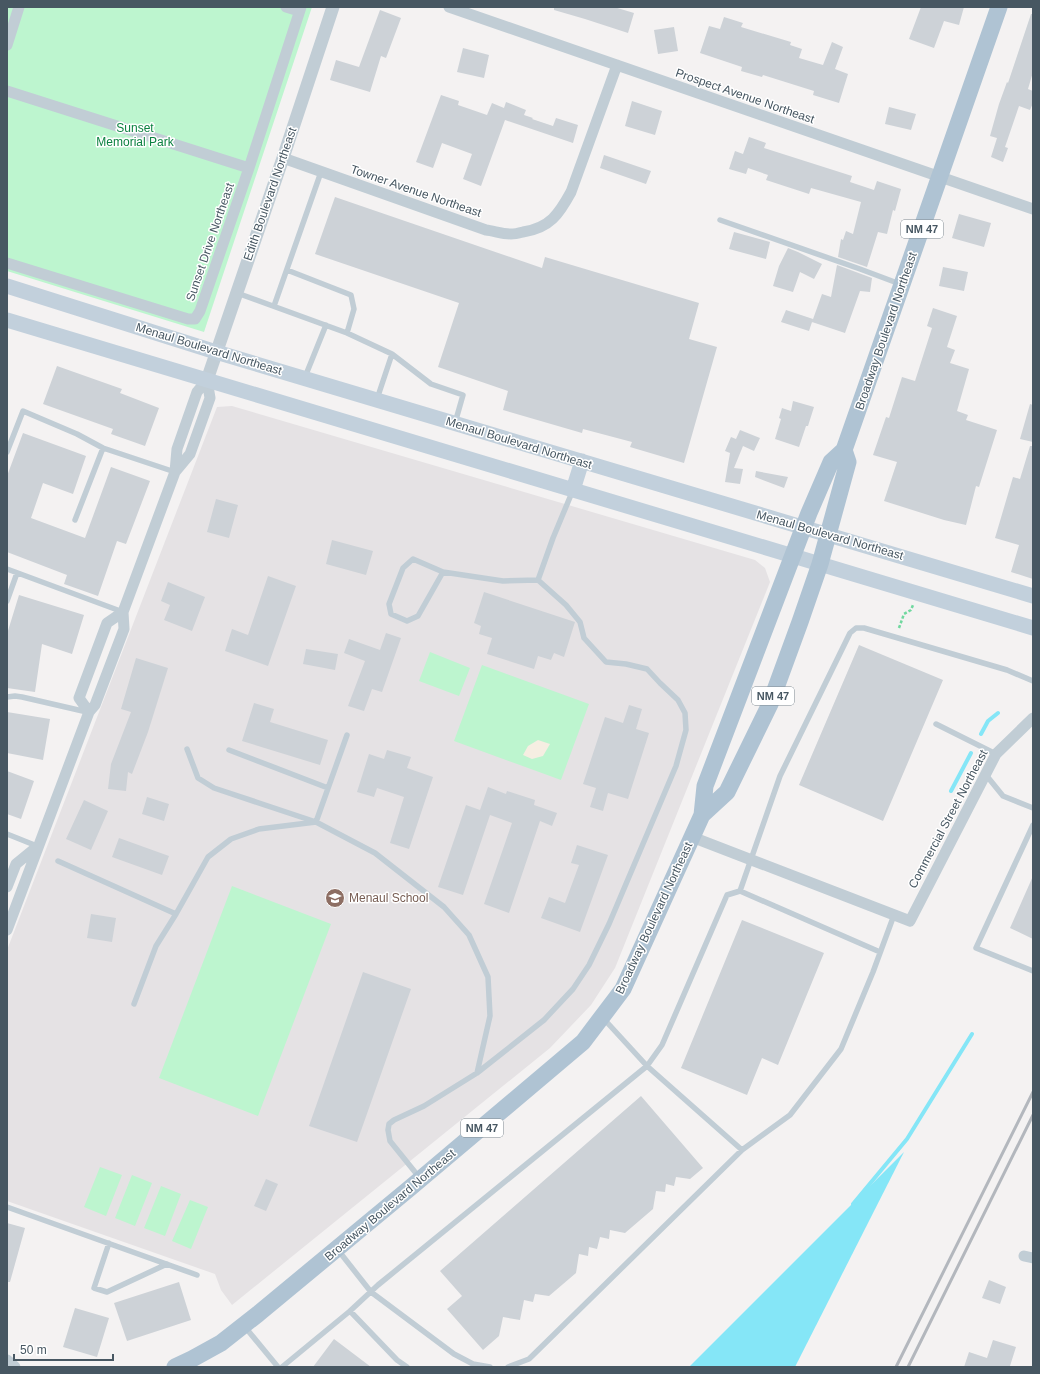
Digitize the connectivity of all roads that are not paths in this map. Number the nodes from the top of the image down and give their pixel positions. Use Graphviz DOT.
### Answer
graph roads {
  1 [pos="19,7"];
  2 [pos="286,7"];
  3 [pos="333,7"];
  4 [pos="449,7"];
  5 [pos="999,7"];
  6 [pos="300,9"];
  7 [pos="7,45"];
  8 [pos="617,65"];
  9 [pos="7,91"];
  10 [pos="283,158"];
  11 [pos="249,168"];
  12 [pos="321,172"];
  13 [pos="940,177"];
  14 [pos="1033,209"];
  15 [pos="720,220"];
  16 [pos="7,263"];
  17 [pos="287,270"];
  18 [pos="902,285"];
  19 [pos="7,286"];
  20 [pos="236,293"];
  21 [pos="274,306"];
  22 [pos="7,320"];
  23 [pos="326,325"];
  24 [pos="346,333"];
  25 [pos="216,352"];
  26 [pos="392,354"];
  27 [pos="304,378"];
  28 [pos="207,380"];
  29 [pos="377,400"];
  30 [pos="455,424"];
  31 [pos="182,436"];
  32 [pos="195,441"];
  33 [pos="103,448"];
  34 [pos="844,450"];
  35 [pos="7,452"];
  36 [pos="582,461"];
  37 [pos="175,472"];
  38 [pos="573,490"];
  39 [pos="75,520"];
  40 [pos="804,528"];
  41 [pos="828,535"];
  42 [pos="793,556"];
  43 [pos="820,564"];
  44 [pos="7,569"];
  45 [pos="443,572"];
  46 [pos="17,573"];
  47 [pos="538,580"];
  48 [pos="1033,596"];
  49 [pos="7,601"];
  50 [pos="123,612"];
  51 [pos="1033,628"];
  52 [pos="1033,681"];
  53 [pos="7,697"];
  54 [pos="90,712"];
  55 [pos="1033,718"];
  56 [pos="936,724"];
  57 [pos="347,735"];
  58 [pos="188,748"];
  59 [pos="229,750"];
  60 [pos="996,754"];
  61 [pos="985,774"];
  62 [pos="328,788"];
  63 [pos="1033,808"];
  64 [pos="702,815"];
  65 [pos="316,822"];
  66 [pos="1033,825"];
  67 [pos="7,834"];
  68 [pos="692,837"];
  69 [pos="38,846"];
  70 [pos="751,860"];
  71 [pos="58,861"];
  72 [pos="7,887"];
  73 [pos="740,891"];
  74 [pos="176,914"];
  75 [pos="894,914"];
  76 [pos="7,930"];
  77 [pos="880,952"];
  78 [pos="1033,971"];
  79 [pos="134,1004"];
  80 [pos="602,1017"];
  81 [pos="647,1066"];
  82 [pos="477,1073"];
  83 [pos="742,1150"];
  84 [pos="421,1180"];
  85 [pos="7,1207"];
  86 [pos="109,1243"];
  87 [pos="337,1248"];
  88 [pos="167,1264"];
  89 [pos="197,1275"];
  90 [pos="371,1292"];
  91 [pos="350,1311"];
  92 [pos="244,1325"];
  93 [pos="7,1360"];
  94 [pos="16,1367"];
  95 [pos="175,1367"];
  96 [pos="278,1367"];
  97 [pos="282,1367"];
  98 [pos="407,1367"];
  99 [pos="490,1367"];
  100 [pos="508,1367"];
  1 -- 7 [label="street"];
  2 -- 6 [label="street"];
  3 -- 10 [label="street, Edith Boulevard Northeast"];
  4 -- 8 [label="street, Prospect Avenue Northeast"];
  5 -- 13 [label="main road, Broadway Boulevard Northeast / NM 47"];
  6 -- 11 [label="street, Sunset Drive Northeast"];
  8 -- 12 [label="street, Towner Avenue Northeast"];
  8 -- 13 [label="street, Prospect Avenue Northeast"];
  9 -- 11 [label="street"];
  10 -- 12 [label="street, Towner Avenue Northeast"];
  10 -- 20 [label="street, Edith Boulevard Northeast"];
  11 -- 16 [label="street, Sunset Drive Northeast"];
  12 -- 17 [label="lane"];
  13 -- 14 [label="street, Prospect Avenue Northeast"];
  13 -- 18 [label="main road, Broadway Boulevard Northeast / NM 47"];
  15 -- 18 [label="lane"];
  17 -- 21 [label="lane"];
  17 -- 24 [label="lane"];
  18 -- 34 [label="main road, Broadway Boulevard Northeast / NM 47"];
  19 -- 25 [label="main road, Menaul Boulevard Northeast"];
  20 -- 21 [label="lane"];
  20 -- 25 [label="street, Edith Boulevard Northeast"];
  21 -- 23 [label="lane"];
  22 -- 28 [label="main road"];
  23 -- 24 [label="lane"];
  23 -- 27 [label="lane"];
  24 -- 26 [label="lane"];
  25 -- 27 [label="main road, Menaul Boulevard Northeast"];
  25 -- 28 [label="street, Edith Boulevard Northeast"];
  26 -- 29 [label="lane"];
  26 -- 30 [label="lane"];
  27 -- 29 [label="main road, Menaul Boulevard Northeast"];
  28 -- 31 [label="street, Edith Boulevard Northeast"];
  28 -- 32 [label="street, Edith Boulevard Northeast"];
  28 -- 38 [label="main road"];
  29 -- 30 [label="main road, Menaul Boulevard Northeast"];
  30 -- 36 [label="main road, Menaul Boulevard Northeast"];
  31 -- 32 [label="lane"];
  31 -- 37 [label="street, Edith Boulevard Northeast"];
  32 -- 37 [label="street, Edith Boulevard Northeast"];
  33 -- 35 [label="lane"];
  33 -- 37 [label="lane"];
  33 -- 39 [label="lane"];
  34 -- 40 [label="main road, Broadway Boulevard Northeast / NM 47"];
  34 -- 41 [label="main road, Broadway Boulevard Northeast / NM 47"];
  36 -- 38 [label="main road"];
  36 -- 40 [label="main road, Menaul Boulevard Northeast"];
  37 -- 50 [label="street, Edith Boulevard Northeast"];
  38 -- 42 [label="main road"];
  38 -- 47 [label="lane"];
  40 -- 41 [label="main road, Menaul Boulevard Northeast"];
  40 -- 42 [label="main road, Broadway Boulevard Northeast / NM 47"];
  41 -- 43 [label="main road, Broadway Boulevard Northeast / NM 47"];
  41 -- 48 [label="main road, Menaul Boulevard Northeast"];
  42 -- 43 [label="main road"];
  42 -- 64 [label="main road, Broadway Boulevard Northeast / NM 47"];
  43 -- 51 [label="main road"];
  43 -- 64 [label="main road, Broadway Boulevard Northeast / NM 47"];
  44 -- 46 [label="lane"];
  45 -- 45 [label="lane"];
  45 -- 47 [label="lane"];
  46 -- 49 [label="lane"];
  46 -- 50 [label="lane"];
  47 -- 82 [label="lane"];
  50 -- 54 [label="street, Edith Boulevard Northeast"];
  50 -- 54 [label="street"];
  52 -- 70 [label="lane"];
  53 -- 54 [label="lane"];
  54 -- 69 [label="street, Edith Boulevard Northeast"];
  55 -- 60 [label="street, Commercial Street Northeast"];
  56 -- 60 [label="lane"];
  57 -- 62 [label="lane"];
  58 -- 65 [label="lane"];
  59 -- 62 [label="lane"];
  60 -- 61 [label="street, Commercial Street Northeast"];
  61 -- 63 [label="lane"];
  61 -- 75 [label="street, Commercial Street Northeast"];
  62 -- 65 [label="lane"];
  64 -- 68 [label="main road, Broadway Boulevard Northeast / NM 47"];
  65 -- 74 [label="lane"];
  65 -- 82 [label="lane"];
  66 -- 78 [label="lane"];
  67 -- 69 [label="lane"];
  68 -- 70 [label="street"];
  68 -- 80 [label="main road, Broadway Boulevard Northeast / NM 47"];
  69 -- 72 [label="street, Edith Boulevard Northeast"];
  69 -- 76 [label="street, Edith Boulevard Northeast"];
  70 -- 73 [label="lane"];
  70 -- 75 [label="street"];
  71 -- 74 [label="lane"];
  73 -- 77 [label="lane"];
  73 -- 81 [label="lane"];
  74 -- 79 [label="lane"];
  75 -- 77 [label="lane"];
  77 -- 83 [label="lane"];
  80 -- 81 [label="lane"];
  80 -- 84 [label="main road, Broadway Boulevard Northeast / NM 47"];
  81 -- 83 [label="lane"];
  81 -- 90 [label="lane"];
  82 -- 84 [label="lane"];
  83 -- 100 [label="lane"];
  84 -- 87 [label="main road, Broadway Boulevard Northeast / NM 47"];
  85 -- 86 [label="lane"];
  86 -- 88 [label="lane"];
  86 -- 88 [label="lane"];
  87 -- 90 [label="lane"];
  87 -- 92 [label="main road, Broadway Boulevard Northeast / NM 47"];
  88 -- 89 [label="lane"];
  90 -- 91 [label="lane"];
  90 -- 99 [label="lane"];
  91 -- 97 [label="lane"];
  91 -- 98 [label="lane"];
  92 -- 95 [label="main road, Broadway Boulevard Northeast / NM 47"];
  92 -- 96 [label="lane"];
  93 -- 94 [label="street"];
}
